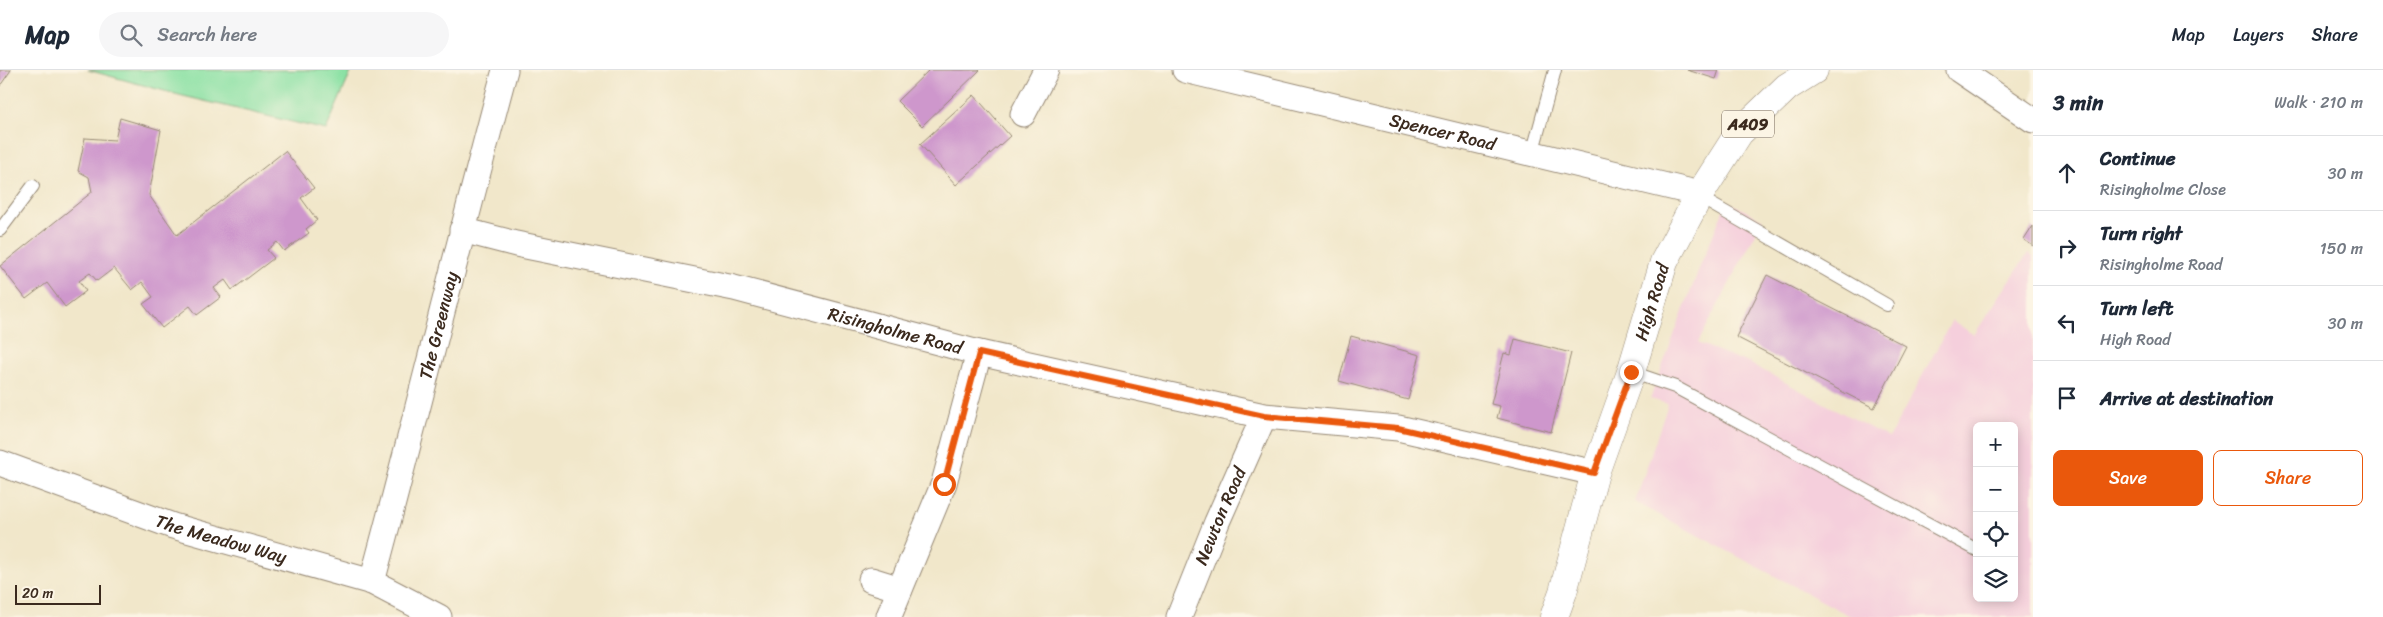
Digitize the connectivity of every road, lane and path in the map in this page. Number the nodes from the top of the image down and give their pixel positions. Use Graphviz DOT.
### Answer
graph roads {
  1 [pos="505,70"];
  2 [pos="1046,70"];
  3 [pos="1185,70"];
  4 [pos="1554,70"];
  5 [pos="1814,70"];
  6 [pos="1959,70"];
  7 [pos="1023,114"];
  8 [pos="2033,120"];
  9 [pos="1532,154"];
  10 [pos="33,186"];
  11 [pos="1700,195"];
  12 [pos="0,230"];
  13 [pos="462,230"];
  14 [pos="1887,305"];
  15 [pos="979,353"];
  16 [pos="1631,372"];
  17 [pos="1264,416"];
  18 [pos="0,463"];
  19 [pos="1594,473"];
  20 [pos="1973,548"];
  21 [pos="871,580"];
  22 [pos="372,582"];
  23 [pos="900,589"];
  24 [pos="889,616"];
  25 [pos="439,617"];
  26 [pos="1179,617"];
  27 [pos="1554,617"];
  1 -- 13 [label="street, The Greenway"];
  2 -- 7 [label="street"];
  3 -- 9 [label="street, Spencer Road"];
  4 -- 9 [label="lane"];
  5 -- 11 [label="main road, A409"];
  6 -- 8 [label="street"];
  9 -- 11 [label="street, Spencer Road"];
  10 -- 12 [label="lane"];
  11 -- 14 [label="lane"];
  11 -- 16 [label="main road, High Road / A409"];
  13 -- 15 [label="street, Risingholme Road"];
  13 -- 22 [label="street, The Greenway"];
  15 -- 17 [label="street, Risingholme Road"];
  15 -- 23 [label="street"];
  16 -- 19 [label="main road, High Road / A409"];
  16 -- 20 [label="lane"];
  17 -- 19 [label="street, Risingholme Road"];
  17 -- 26 [label="street, Newton Road"];
  18 -- 22 [label="street, The Meadow Way"];
  19 -- 27 [label="main road, High Road / A409"];
  21 -- 23 [label="street"];
  22 -- 25 [label="street, The Meadow Way"];
  23 -- 24 [label="street"];
}
